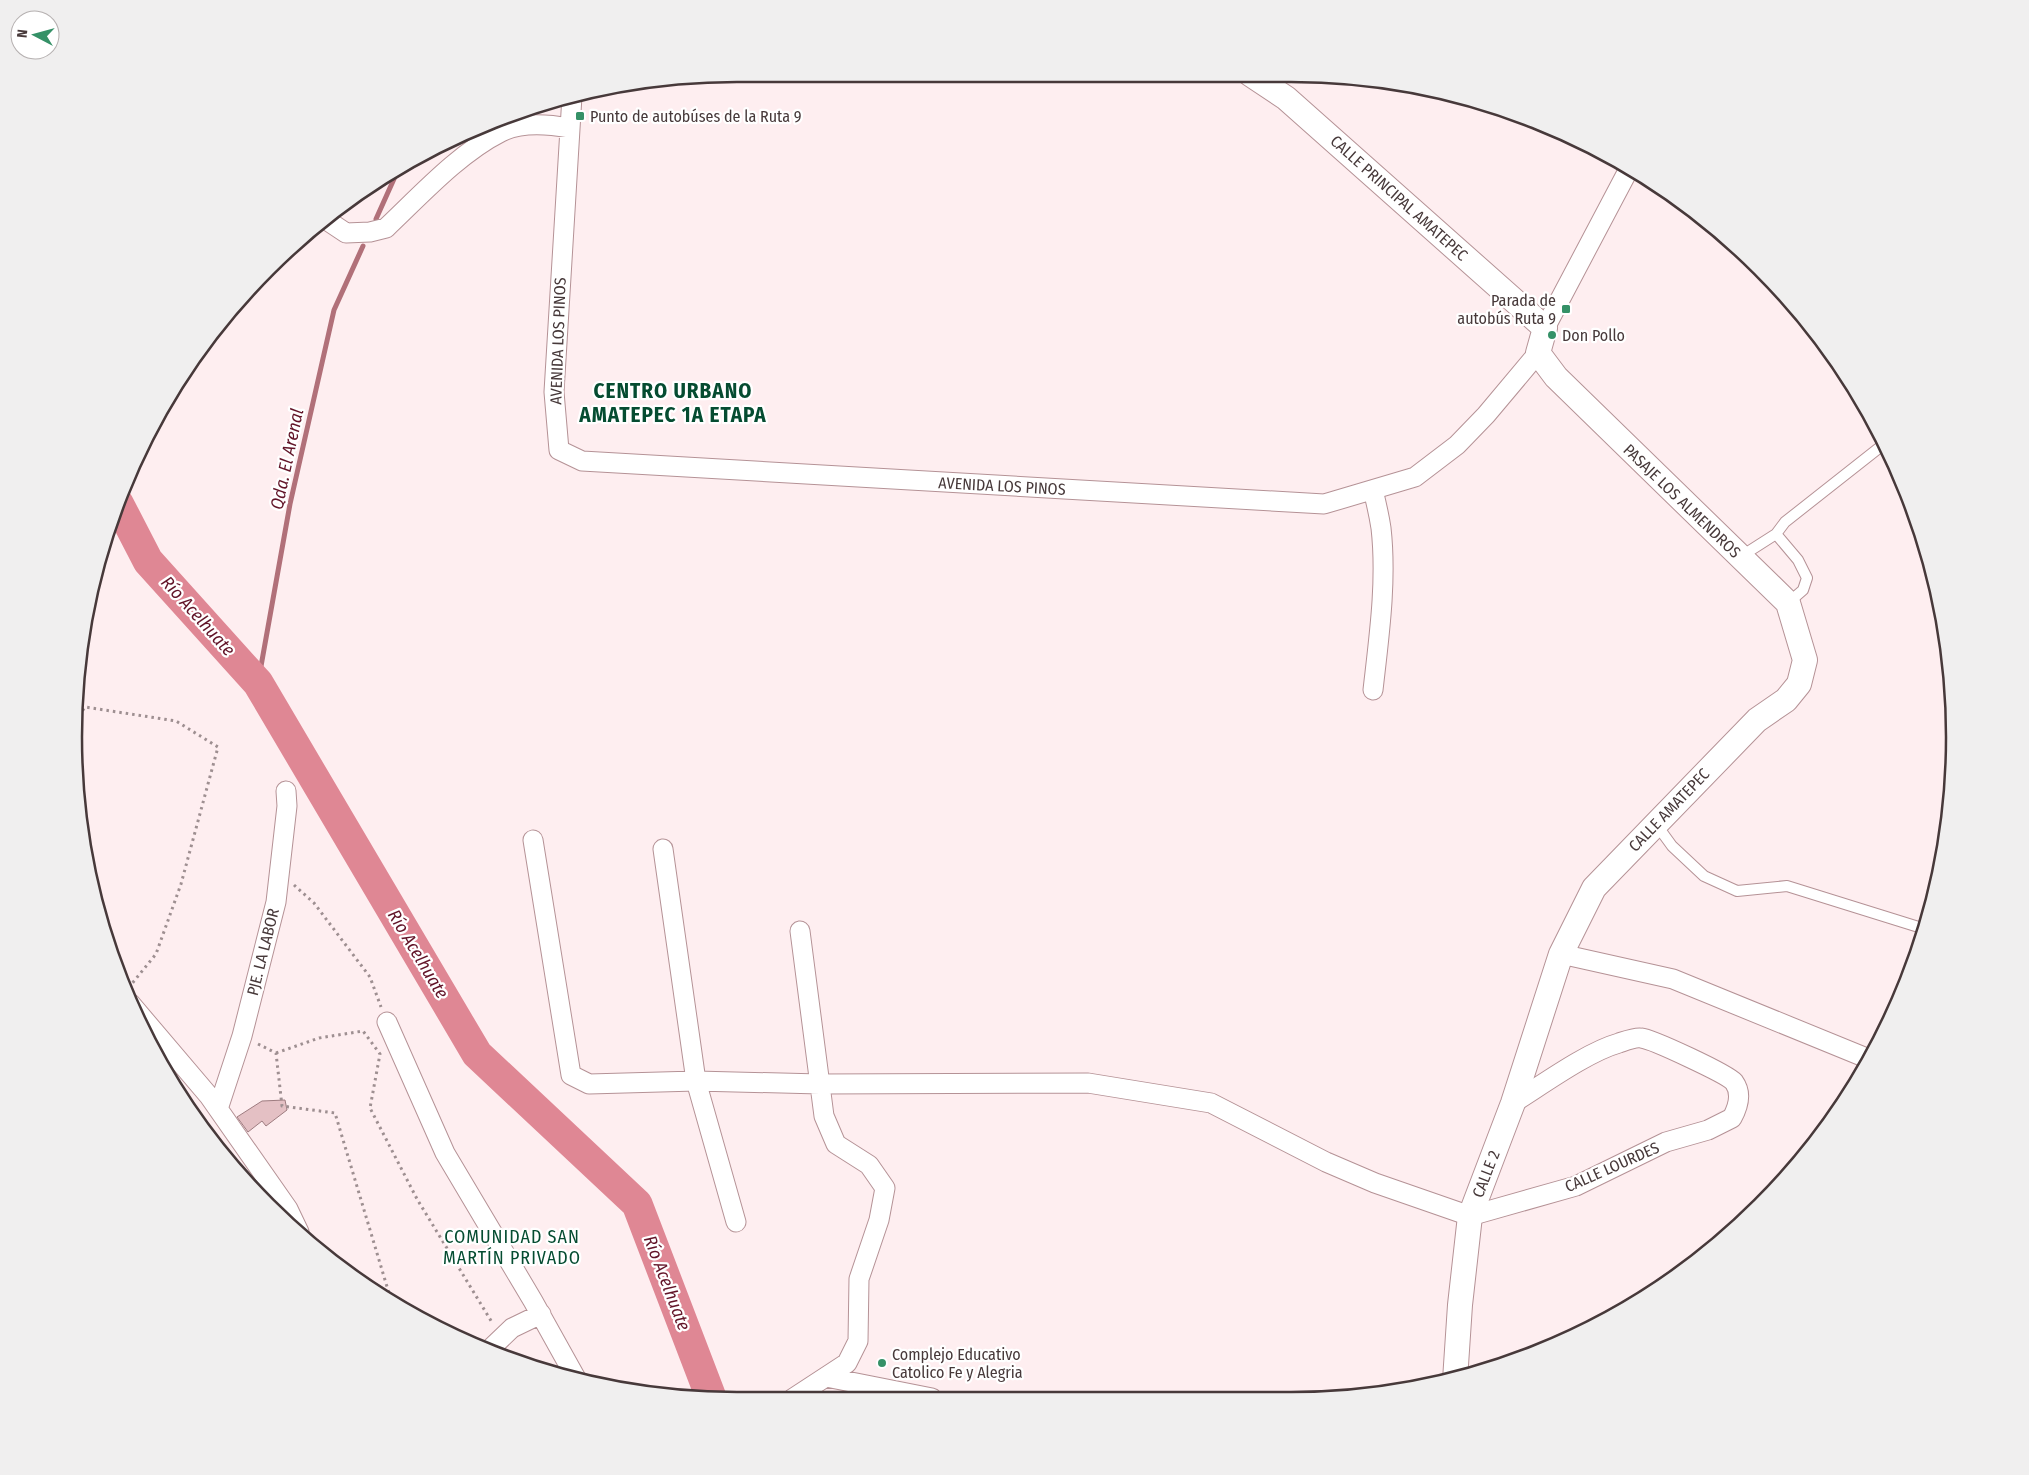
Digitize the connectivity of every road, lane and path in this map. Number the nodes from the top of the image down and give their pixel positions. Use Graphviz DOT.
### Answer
graph roads {
  1 [pos="1262,82"];
  2 [pos="571,104"];
  3 [pos="569,128"];
  4 [pos="1626,174"];
  5 [pos="332,224"];
  6 [pos="1545,328"];
  7 [pos="1538,353"];
  8 [pos="1879,448"];
  9 [pos="1373,490"];
  10 [pos="1776,534"];
  11 [pos="1740,557"];
  12 [pos="1788,603"];
  13 [pos="1805,660"];
  14 [pos="1373,690"];
  15 [pos="83,710"];
  16 [pos="286,791"];
  17 [pos="1655,823"];
  18 [pos="533,840"];
  19 [pos="663,849"];
  20 [pos="279,871"];
  21 [pos="1918,927"];
  22 [pos="800,931"];
  23 [pos="1561,954"];
  24 [pos="1554,976"];
  25 [pos="131,984"];
  26 [pos="387,1022"];
  27 [pos="150,1027"];
  28 [pos="242,1036"];
  29 [pos="369,1039"];
  30 [pos="276,1053"];
  31 [pos="1864,1056"];
  32 [pos="696,1081"];
  33 [pos="820,1084"];
  34 [pos="1512,1103"];
  35 [pos="218,1109"];
  36 [pos="1470,1216"];
  37 [pos="292,1217"];
  38 [pos="736,1222"];
  39 [pos="387,1290"];
  40 [pos="541,1314"];
  41 [pos="495,1344"];
  42 [pos="571,1371"];
  43 [pos="1456,1371"];
  44 [pos="826,1377"];
  45 [pos="803,1392"];
  46 [pos="902,1392"];
  1 -- 6 [label="street, CALLE PRINCIPAL AMATEPEC"];
  2 -- 3 [label="street, AVENIDA LOS PINOS"];
  3 -- 5 [label="street"];
  3 -- 9 [label="street, AVENIDA LOS PINOS"];
  4 -- 6 [label="street, AVENIDA LOS PINOS"];
  6 -- 7 [label="street, AVENIDA LOS PINOS"];
  7 -- 9 [label="street, AVENIDA LOS PINOS"];
  7 -- 11 [label="street, PASAJE LOS ALMENDROS"];
  8 -- 10 [label="lane"];
  9 -- 14 [label="street"];
  10 -- 11 [label="lane"];
  10 -- 12 [label="lane"];
  11 -- 12 [label="street, PASAJE LOS ALMENDROS"];
  12 -- 13 [label="street, PASAJE LOS ALMENDROS"];
  13 -- 17 [label="street, CALLE AMATEPEC"];
  15 -- 25 [label="path"];
  16 -- 20 [label="street, PJE. LA LABOR"];
  17 -- 21 [label="lane"];
  17 -- 23 [label="street, CALLE AMATEPEC"];
  18 -- 32 [label="street"];
  19 -- 32 [label="street"];
  20 -- 26 [label="path"];
  20 -- 28 [label="street, PJE. LA LABOR"];
  22 -- 33 [label="street"];
  23 -- 24 [label="street, CALLE AMATEPEC"];
  23 -- 31 [label="street"];
  24 -- 34 [label="street, CALLE 2"];
  26 -- 29 [label="path"];
  26 -- 40 [label="street"];
  27 -- 35 [label="street"];
  28 -- 30 [label="path"];
  28 -- 35 [label="street, PJE. LA LABOR"];
  29 -- 30 [label="path"];
  29 -- 41 [label="path"];
  30 -- 39 [label="path"];
  32 -- 33 [label="street"];
  32 -- 38 [label="street"];
  33 -- 36 [label="street"];
  33 -- 44 [label="street"];
  34 -- 36 [label="street, CALLE 2"];
  34 -- 36 [label="street, CALLE LOURDES"];
  35 -- 37 [label="street"];
  36 -- 43 [label="street, CALLE 2"];
  40 -- 41 [label="street"];
  40 -- 42 [label="street"];
  44 -- 45 [label="street"];
  44 -- 46 [label="street"];
}
